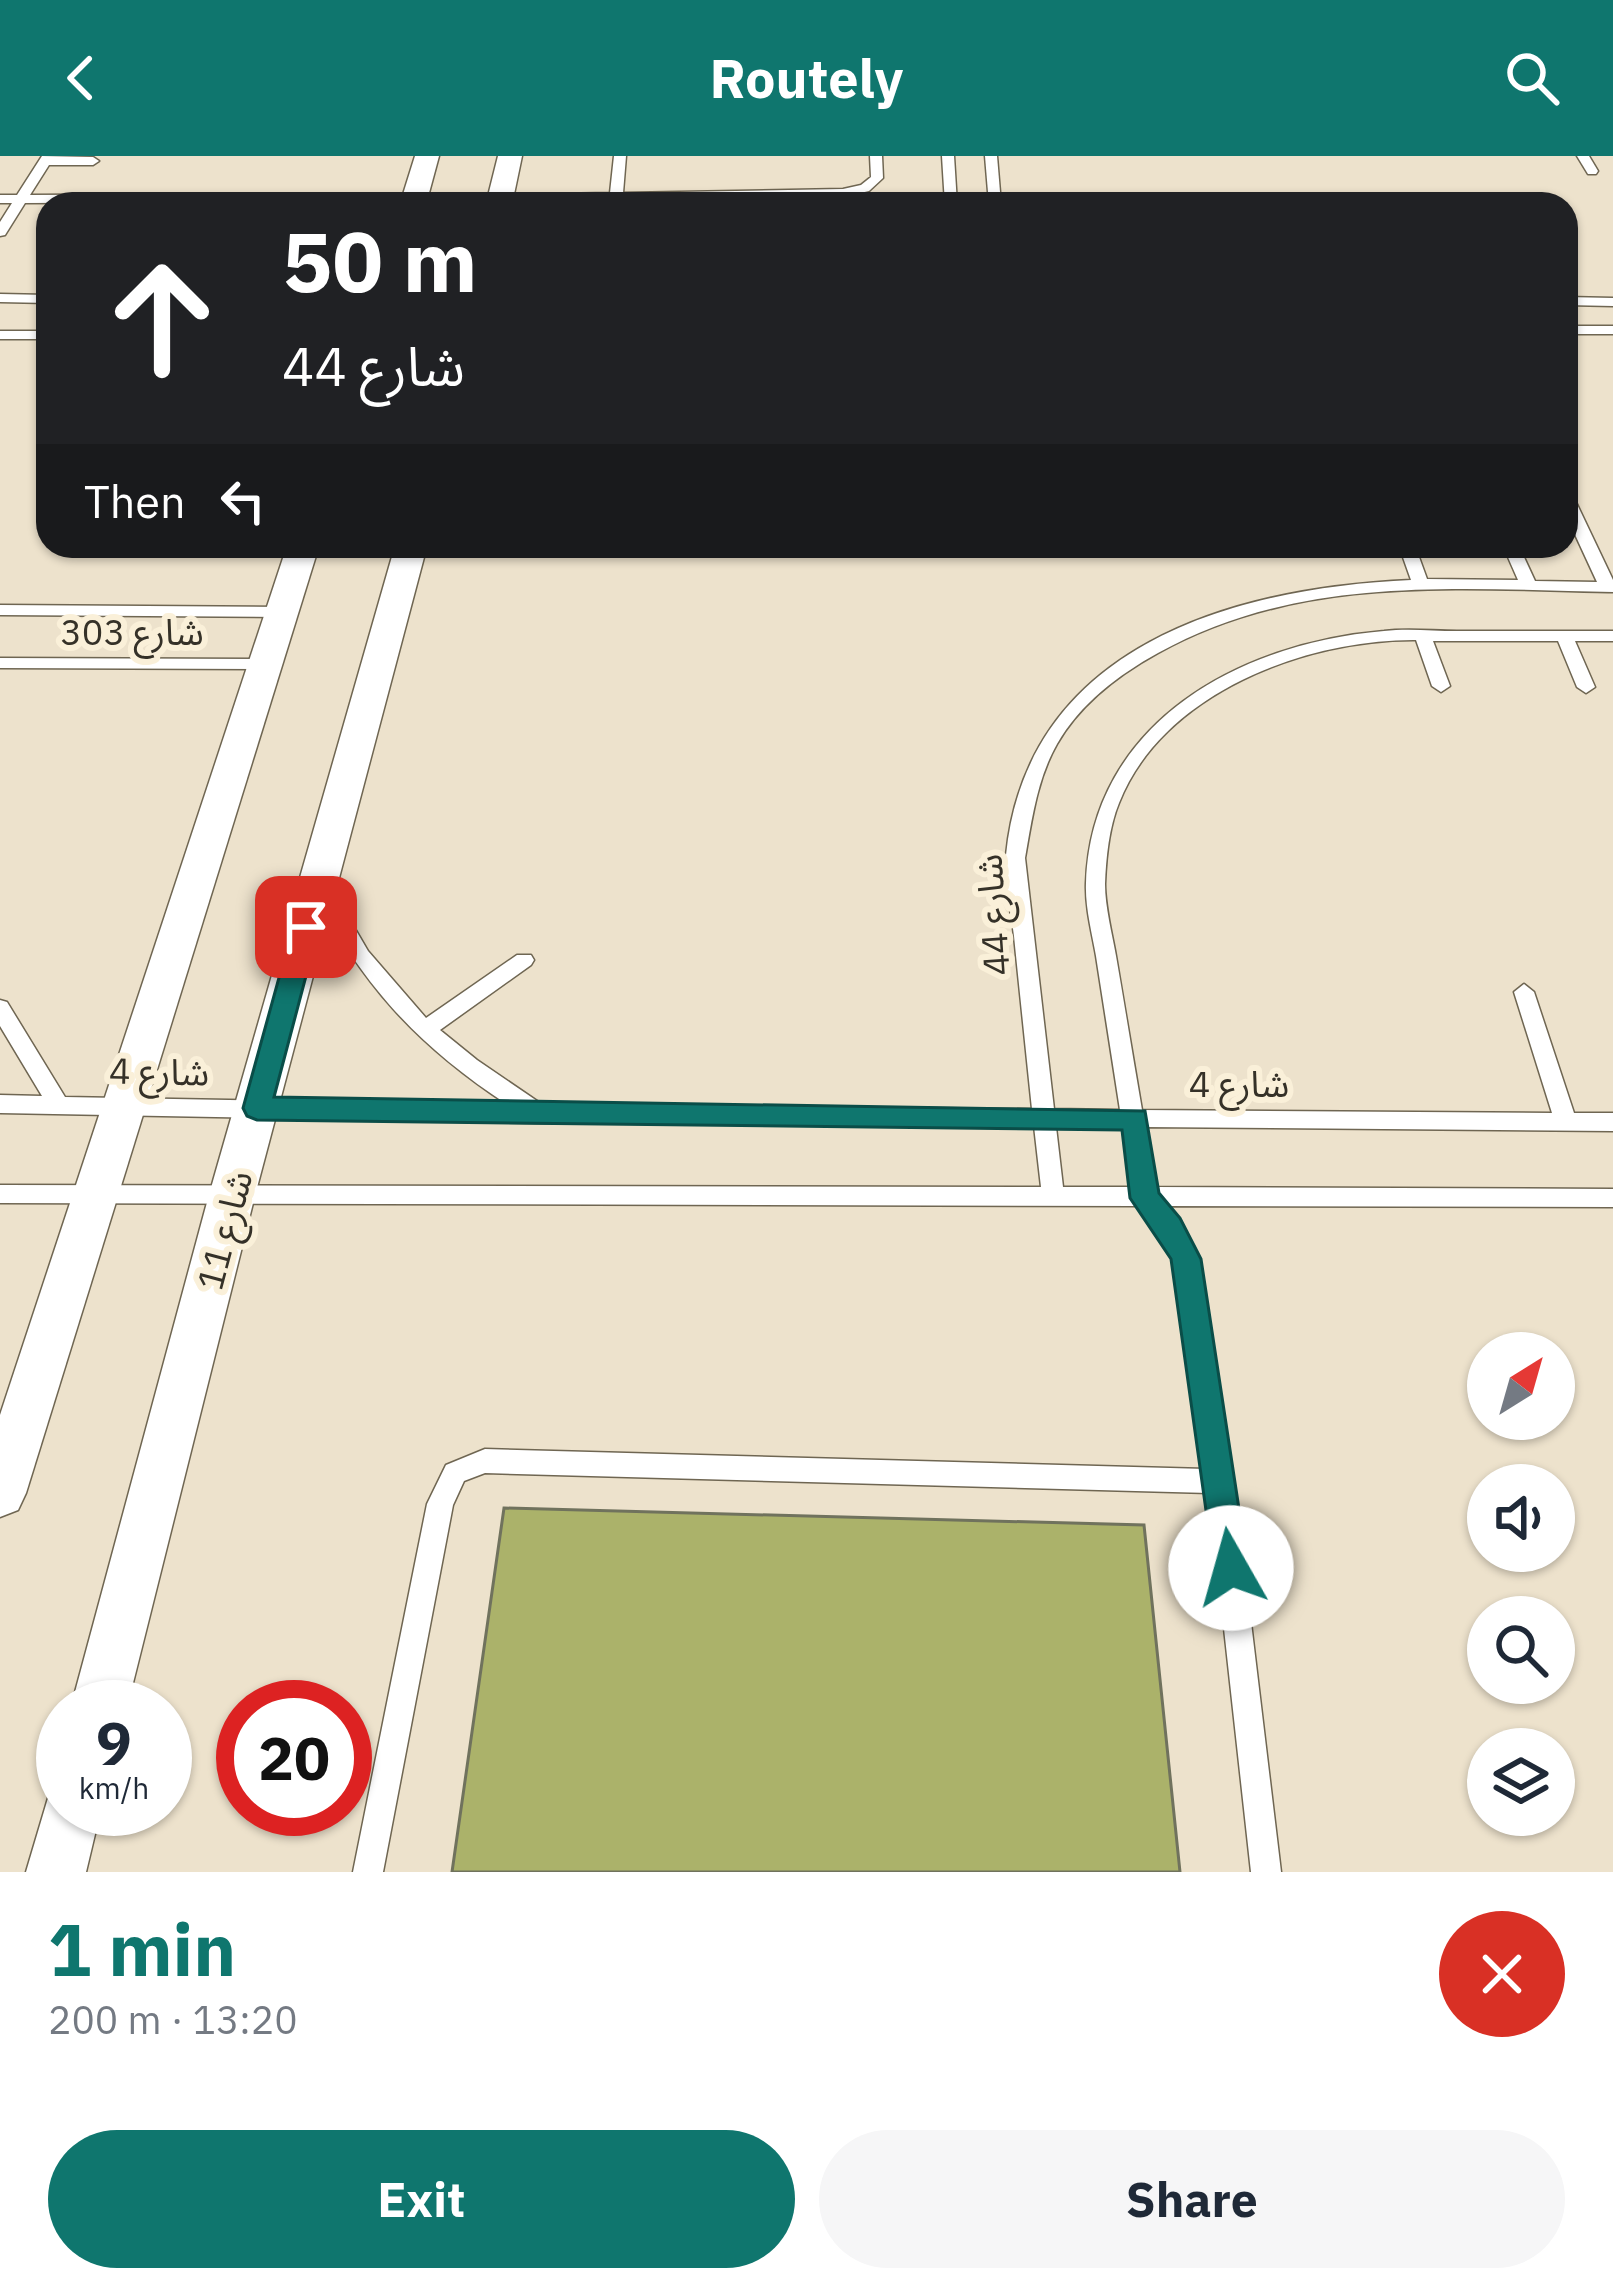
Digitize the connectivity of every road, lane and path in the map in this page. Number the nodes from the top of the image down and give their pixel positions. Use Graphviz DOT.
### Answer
graph roads {
  1 [pos="427,156"];
  2 [pos="510,156"];
  3 [pos="620,156"];
  4 [pos="876,156"];
  5 [pos="948,156"];
  6 [pos="991,156"];
  7 [pos="1583,156"];
  8 [pos="47,158"];
  9 [pos="93,161"];
  10 [pos="1592,171"];
  11 [pos="416,192"];
  12 [pos="502,192"];
  13 [pos="616,192"];
  14 [pos="849,192"];
  15 [pos="951,192"];
  16 [pos="993,192"];
  17 [pos="0,199"];
  18 [pos="21,199"];
  19 [pos="36,199"];
  20 [pos="0,232"];
  21 [pos="0,298"];
  22 [pos="36,298"];
  23 [pos="1578,300"];
  24 [pos="1613,302"];
  25 [pos="1578,330"];
  26 [pos="1613,330"];
  27 [pos="0,335"];
  28 [pos="36,335"];
  29 [pos="1578,521"];
  30 [pos="299,558"];
  31 [pos="408,558"];
  32 [pos="1410,558"];
  33 [pos="1516,558"];
  34 [pos="1420,586"];
  35 [pos="1529,586"];
  36 [pos="1611,586"];
  37 [pos="0,610"];
  38 [pos="281,612"];
  39 [pos="1423,636"];
  40 [pos="1564,636"];
  41 [pos="1613,636"];
  42 [pos="0,663"];
  43 [pos="265,664"];
  44 [pos="1441,686"];
  45 [pos="1586,687"];
  46 [pos="318,882"];
  47 [pos="524,960"];
  48 [pos="1524,992"];
  49 [pos="0,1008"];
  50 [pos="423,1031"];
  51 [pos="0,1104"];
  52 [pos="59,1105"];
  53 [pos="124,1106"];
  54 [pos="257,1108"];
  55 [pos="538,1114"];
  56 [pos="1044,1118"];
  57 [pos="1135,1119"];
  58 [pos="1566,1122"];
  59 [pos="1613,1122"];
  60 [pos="0,1194"];
  61 [pos="95,1194"];
  62 [pos="232,1195"];
  63 [pos="1053,1197"];
  64 [pos="1145,1198"];
  65 [pos="1613,1198"];
  66 [pos="1221,1481"];
  67 [pos="0,1493"];
  68 [pos="106,1680"];
  69 [pos="65,1836"];
  70 [pos="56,1872"];
  71 [pos="368,1872"];
  72 [pos="1266,1872"];
  1 -- 11 [label="street"];
  2 -- 12 [label="street"];
  3 -- 13 [label="lane"];
  4 -- 14 [label="lane"];
  5 -- 15 [label="lane"];
  6 -- 16 [label="lane"];
  7 -- 10 [label="lane"];
  8 -- 9 [label="lane"];
  8 -- 18 [label="lane"];
  17 -- 18 [label="lane"];
  18 -- 19 [label="lane"];
  18 -- 20 [label="lane"];
  21 -- 22 [label="lane"];
  23 -- 24 [label="lane"];
  25 -- 26 [label="lane"];
  27 -- 28 [label="lane"];
  29 -- 36 [label="lane"];
  30 -- 38 [label="street"];
  31 -- 46 [label="street, شارع 11"];
  32 -- 34 [label="lane"];
  33 -- 35 [label="lane"];
  34 -- 35 [label="lane, شارع 44"];
  34 -- 56 [label="lane, شارع 44"];
  35 -- 36 [label="lane, شارع 44"];
  37 -- 38 [label="lane, شارع 303"];
  38 -- 43 [label="street"];
  39 -- 40 [label="lane"];
  39 -- 44 [label="lane"];
  39 -- 57 [label="lane"];
  40 -- 41 [label="lane"];
  40 -- 45 [label="lane"];
  42 -- 43 [label="lane, شارع 303"];
  43 -- 53 [label="street"];
  46 -- 50 [label="lane"];
  46 -- 54 [label="street, شارع 11"];
  47 -- 50 [label="lane"];
  48 -- 58 [label="lane"];
  49 -- 52 [label="lane"];
  50 -- 55 [label="lane"];
  51 -- 52 [label="lane, شارع 4"];
  52 -- 53 [label="lane, شارع 4"];
  53 -- 54 [label="lane, شارع 4"];
  53 -- 61 [label="street"];
  54 -- 55 [label="lane, شارع 4"];
  54 -- 62 [label="street, شارع 11"];
  55 -- 56 [label="lane, شارع 4"];
  56 -- 57 [label="lane, شارع 4"];
  56 -- 63 [label="lane, شارع 44"];
  57 -- 58 [label="lane, شارع 4"];
  57 -- 64 [label="lane"];
  58 -- 59 [label="lane, شارع 4"];
  60 -- 61 [label="lane"];
  61 -- 62 [label="lane"];
  61 -- 67 [label="street"];
  62 -- 63 [label="lane"];
  62 -- 68 [label="street, شارع 11"];
  63 -- 64 [label="lane"];
  64 -- 65 [label="lane"];
  64 -- 66 [label="lane"];
  66 -- 71 [label="lane"];
  66 -- 72 [label="lane"];
  69 -- 70 [label="street"];
}
